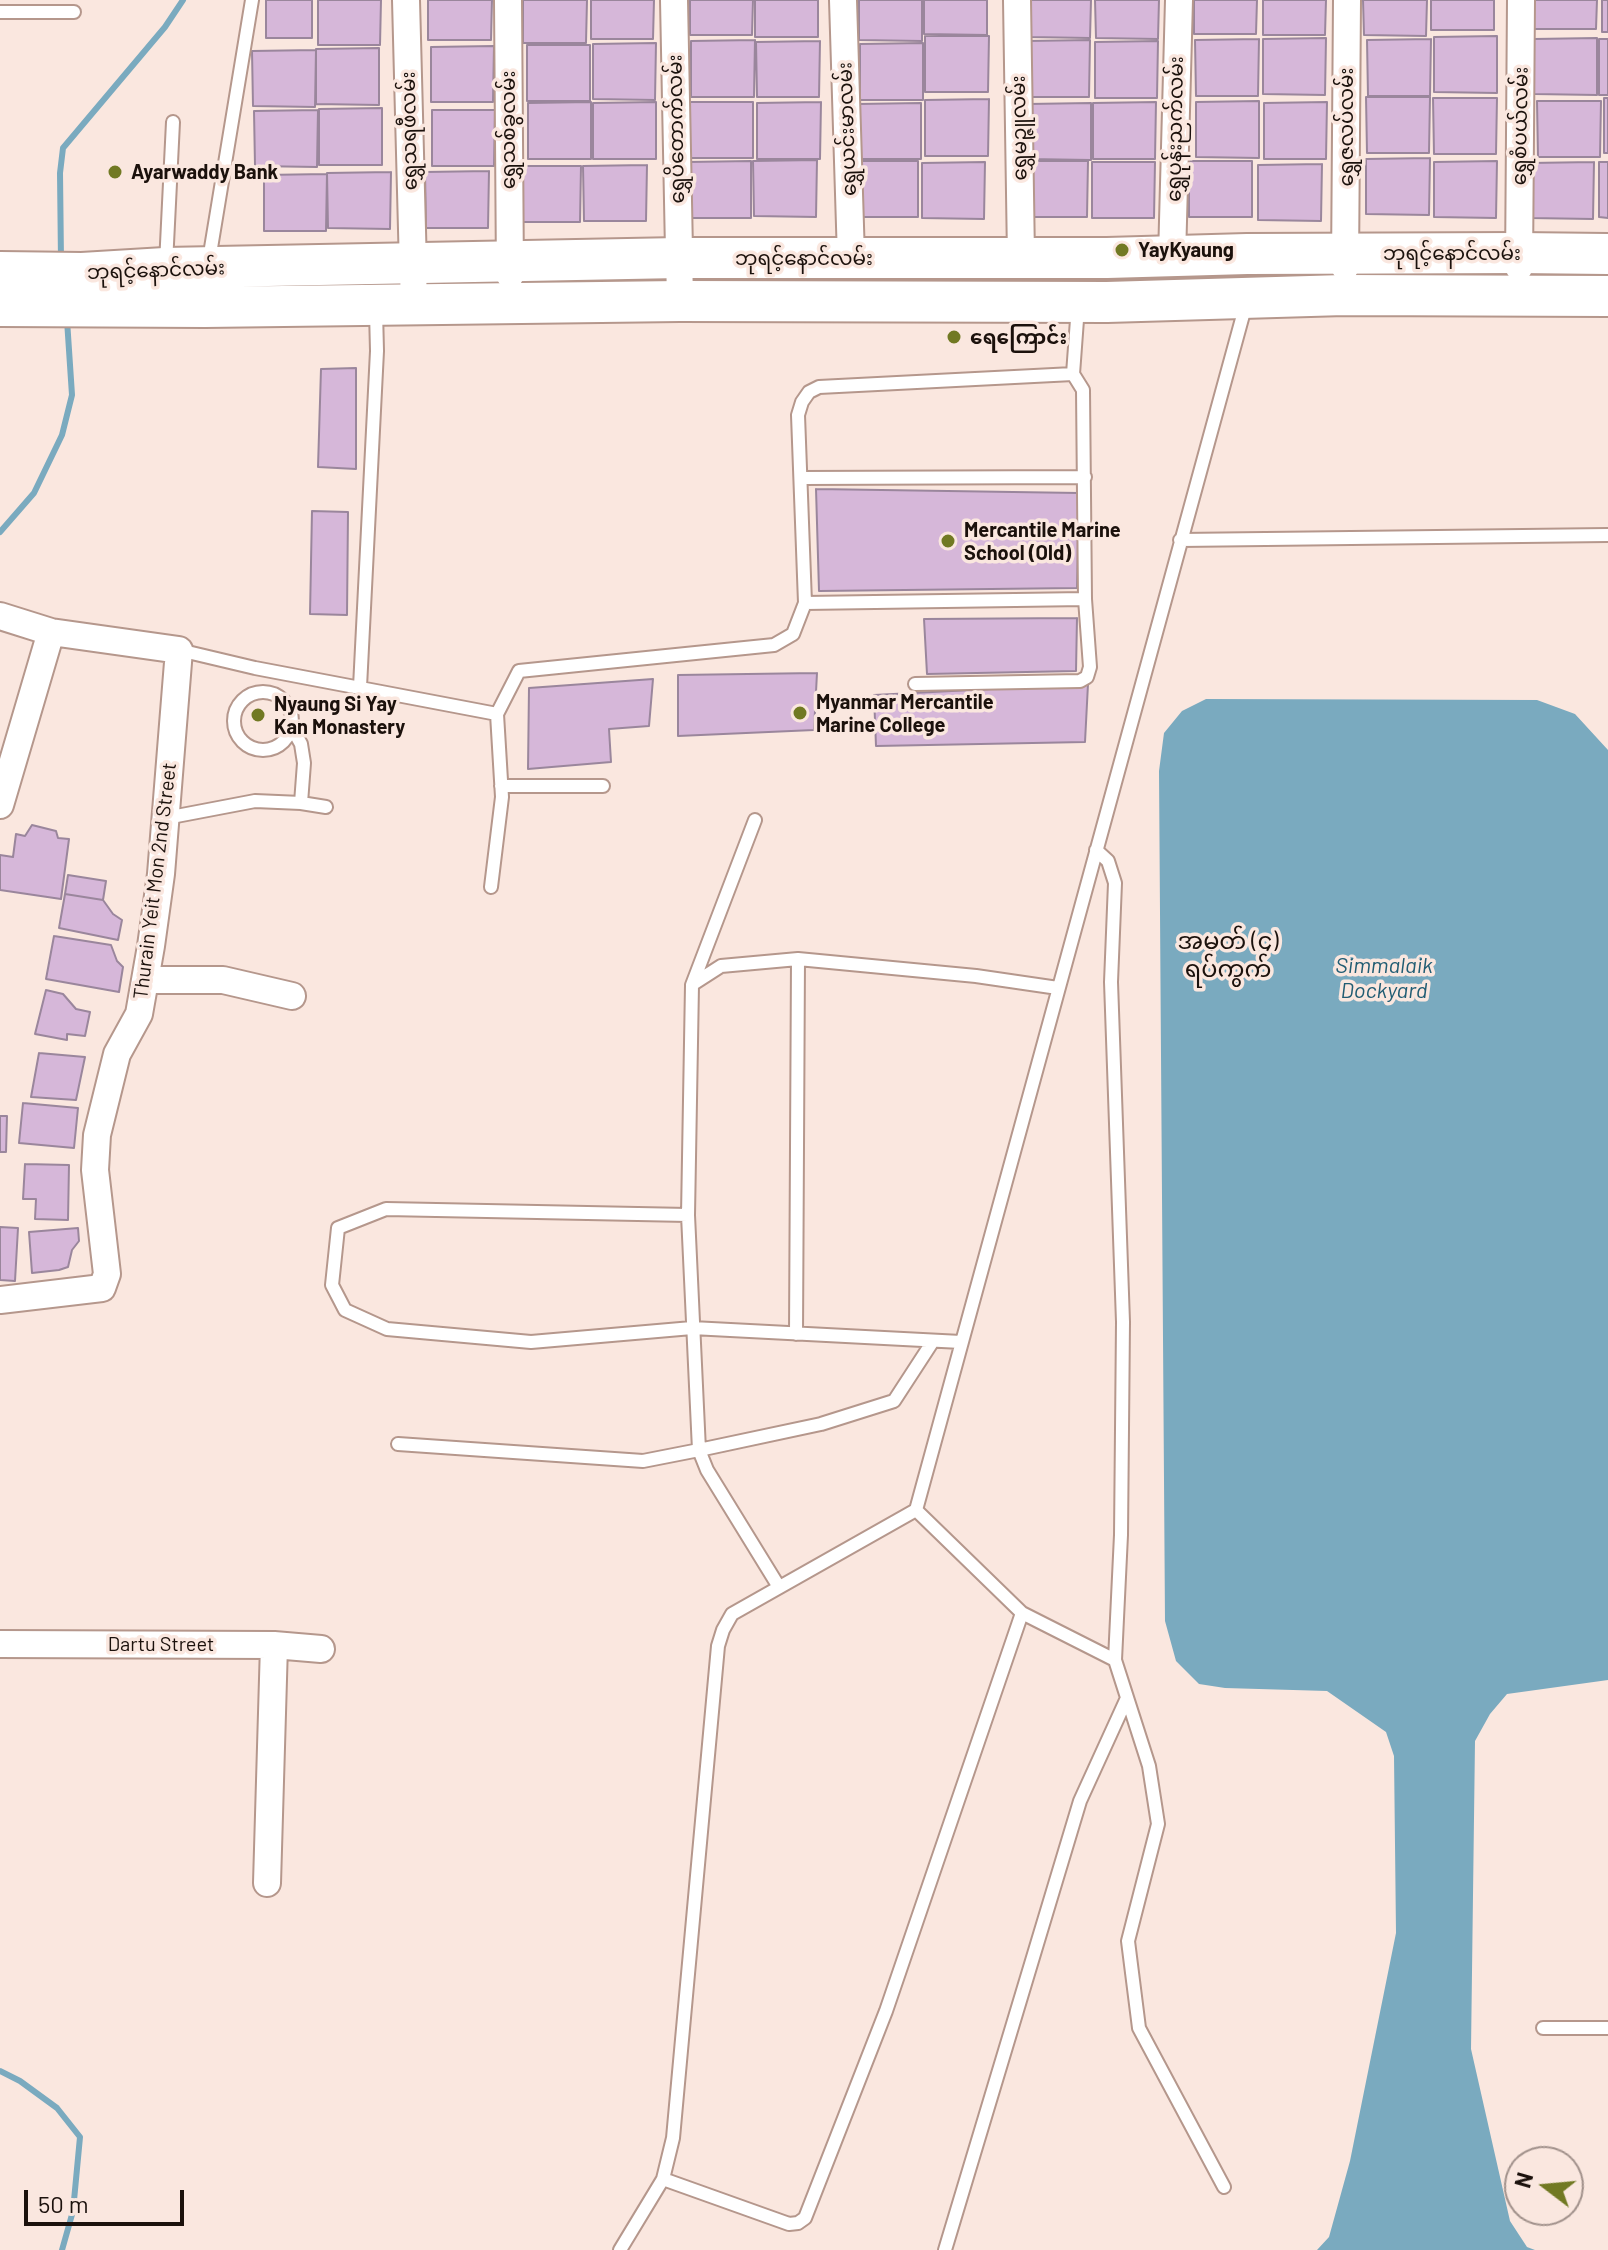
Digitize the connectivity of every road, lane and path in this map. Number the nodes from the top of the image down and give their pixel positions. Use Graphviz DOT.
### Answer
graph roads {
  1 [pos="252,0"];
  2 [pos="406,0"];
  3 [pos="508,0"];
  4 [pos="674,0"];
  5 [pos="843,0"];
  6 [pos="1017,0"];
  7 [pos="1179,0"];
  8 [pos="1347,0"];
  9 [pos="1521,0"];
  10 [pos="0,12"];
  11 [pos="74,12"];
  12 [pos="173,122"];
  13 [pos="1519,253"];
  14 [pos="1247,254"];
  15 [pos="1345,254"];
  16 [pos="1608,254"];
  17 [pos="1021,257"];
  18 [pos="679,258"];
  19 [pos="851,258"];
  20 [pos="1172,258"];
  21 [pos="509,261"];
  22 [pos="412,263"];
  23 [pos="207,287"];
  24 [pos="7,288"];
  25 [pos="165,288"];
  26 [pos="1344,295"];
  27 [pos="1248,296"];
  28 [pos="1518,296"];
  29 [pos="1608,296"];
  30 [pos="680,301"];
  31 [pos="1078,302"];
  32 [pos="510,304"];
  33 [pos="375,306"];
  34 [pos="414,306"];
  35 [pos="1073,374"];
  36 [pos="1085,477"];
  37 [pos="801,478"];
  38 [pos="1608,535"];
  39 [pos="1180,540"];
  40 [pos="1085,599"];
  41 [pos="805,603"];
  42 [pos="0,616"];
  43 [pos="51,632"];
  44 [pos="179,650"];
  45 [pos="915,684"];
  46 [pos="360,687"];
  47 [pos="497,714"];
  48 [pos="291,726"];
  49 [pos="501,786"];
  50 [pos="603,786"];
  51 [pos="301,803"];
  52 [pos="0,805"];
  53 [pos="326,807"];
  54 [pos="166,818"];
  55 [pos="755,820"];
  56 [pos="1096,850"];
  57 [pos="491,887"];
  58 [pos="798,959"];
  59 [pos="145,980"];
  60 [pos="692,985"];
  61 [pos="1058,988"];
  62 [pos="292,996"];
  63 [pos="688,1215"];
  64 [pos="0,1300"];
  65 [pos="692,1328"];
  66 [pos="796,1334"];
  67 [pos="933,1341"];
  68 [pos="961,1342"];
  69 [pos="398,1444"];
  70 [pos="699,1450"];
  71 [pos="916,1510"];
  72 [pos="779,1587"];
  73 [pos="1022,1613"];
  74 [pos="0,1644"];
  75 [pos="274,1645"];
  76 [pos="321,1649"];
  77 [pos="1115,1660"];
  78 [pos="1127,1698"];
  79 [pos="267,1883"];
  80 [pos="1543,2028"];
  81 [pos="1608,2028"];
  82 [pos="663,2179"];
  83 [pos="1224,2187"];
  84 [pos="620,2250"];
  85 [pos="945,2250"];
  1 -- 23 [label="lane"];
  2 -- 22 [label="street, ရွှေသရဖီလမ်း"];
  3 -- 21 [label="street, ရွှေသစ်ခွလမ်း"];
  4 -- 18 [label="street, ရွှေပိတောက်လမ်း"];
  5 -- 19 [label="street, ရွှေယင်းမာလမ်း"];
  6 -- 17 [label="street, ရွှေမဉ္ဇူလမ်း"];
  7 -- 20 [label="street, ရွှေပုန်းညက်လမ်း"];
  8 -- 15 [label="street, ရွှေဇလပ်လမ်း"];
  9 -- 13 [label="street, ရွှေစံပယ်လမ်း"];
  10 -- 11 [label="lane"];
  12 -- 25 [label="lane"];
  13 -- 15 [label="main road, ဘုရင့်နောင်လမ်း"];
  13 -- 16 [label="main road, ဘုရင့်နောင်လမ်း"];
  13 -- 28 [label="street, ရွှေစံပယ်လမ်း"];
  14 -- 15 [label="main road, ဘုရင့်နောင်လမ်း"];
  14 -- 20 [label="main road, ဘုရင့်နောင်လမ်း"];
  14 -- 27 [label="street"];
  15 -- 26 [label="street, ရွှေဇလပ်လမ်း"];
  17 -- 19 [label="main road, ဘုရင့်နောင်လမ်း"];
  17 -- 20 [label="main road, ဘုရင့်နောင်လမ်း"];
  18 -- 19 [label="main road, ဘုရင့်နောင်လမ်း"];
  18 -- 21 [label="main road, ဘုရင့်နောင်လမ်း"];
  18 -- 30 [label="street, ရွှေပိတောက်လမ်း"];
  21 -- 22 [label="main road, ဘုရင့်နောင်လမ်း"];
  21 -- 32 [label="street, ရွှေသစ်ခွလမ်း"];
  22 -- 23 [label="main road, ဘုရင့်နောင်လမ်း"];
  22 -- 34 [label="street, ရွှေသရဖီလမ်း"];
  23 -- 25 [label="main road, ဘုရင့်နောင်လမ်း"];
  23 -- 33 [label="main road, ဘုရင့်နောင်လမ်း"];
  24 -- 25 [label="main road, ဘုရင့်နောင်လမ်း"];
  26 -- 27 [label="main road, ဘုရင့်နောင်လမ်း"];
  26 -- 28 [label="main road, ဘုရင့်နောင်လမ်း"];
  27 -- 31 [label="main road, ဘုရင့်နောင်လမ်း"];
  27 -- 39 [label="lane"];
  28 -- 29 [label="main road, ဘုရင့်နောင်လမ်း"];
  30 -- 31 [label="main road, ဘုရင့်နောင်လမ်း"];
  30 -- 32 [label="main road, ဘုရင့်နောင်လမ်း"];
  31 -- 35 [label="lane"];
  32 -- 34 [label="main road, ဘုရင့်နောင်လမ်း"];
  33 -- 34 [label="main road, ဘုရင့်နောင်လမ်း"];
  33 -- 46 [label="lane"];
  35 -- 36 [label="lane"];
  35 -- 37 [label="lane"];
  36 -- 37 [label="lane"];
  36 -- 40 [label="lane"];
  37 -- 41 [label="lane"];
  38 -- 39 [label="lane"];
  39 -- 56 [label="lane"];
  40 -- 41 [label="lane"];
  40 -- 45 [label="lane"];
  41 -- 47 [label="lane"];
  42 -- 43 [label="street"];
  43 -- 44 [label="street"];
  43 -- 52 [label="street"];
  44 -- 46 [label="lane"];
  44 -- 54 [label="street, Thurain Yeit Mon 2nd Street"];
  46 -- 47 [label="lane"];
  47 -- 49 [label="lane"];
  48 -- 48 [label="lane"];
  48 -- 51 [label="lane"];
  49 -- 50 [label="lane"];
  49 -- 57 [label="lane"];
  51 -- 53 [label="lane"];
  51 -- 54 [label="lane"];
  54 -- 59 [label="street, Thurain Yeit Mon 2nd Street"];
  55 -- 60 [label="lane"];
  56 -- 61 [label="lane"];
  56 -- 77 [label="lane"];
  58 -- 60 [label="lane"];
  58 -- 61 [label="lane"];
  58 -- 66 [label="lane"];
  59 -- 62 [label="street"];
  59 -- 64 [label="street, Thurain Yeit Mon 2nd Street"];
  60 -- 63 [label="lane"];
  61 -- 68 [label="lane"];
  63 -- 65 [label="lane"];
  63 -- 65 [label="lane"];
  65 -- 66 [label="lane"];
  65 -- 70 [label="lane"];
  66 -- 67 [label="lane"];
  67 -- 68 [label="lane"];
  67 -- 70 [label="lane"];
  68 -- 71 [label="lane"];
  69 -- 70 [label="lane"];
  70 -- 72 [label="lane"];
  71 -- 72 [label="lane"];
  71 -- 73 [label="lane"];
  72 -- 82 [label="lane"];
  73 -- 77 [label="lane"];
  73 -- 82 [label="lane"];
  74 -- 75 [label="street, Dartu Street"];
  75 -- 76 [label="street, Dartu Street"];
  75 -- 79 [label="street"];
  77 -- 78 [label="lane"];
  78 -- 83 [label="lane"];
  78 -- 85 [label="lane"];
  80 -- 81 [label="lane"];
  82 -- 84 [label="lane"];
}
